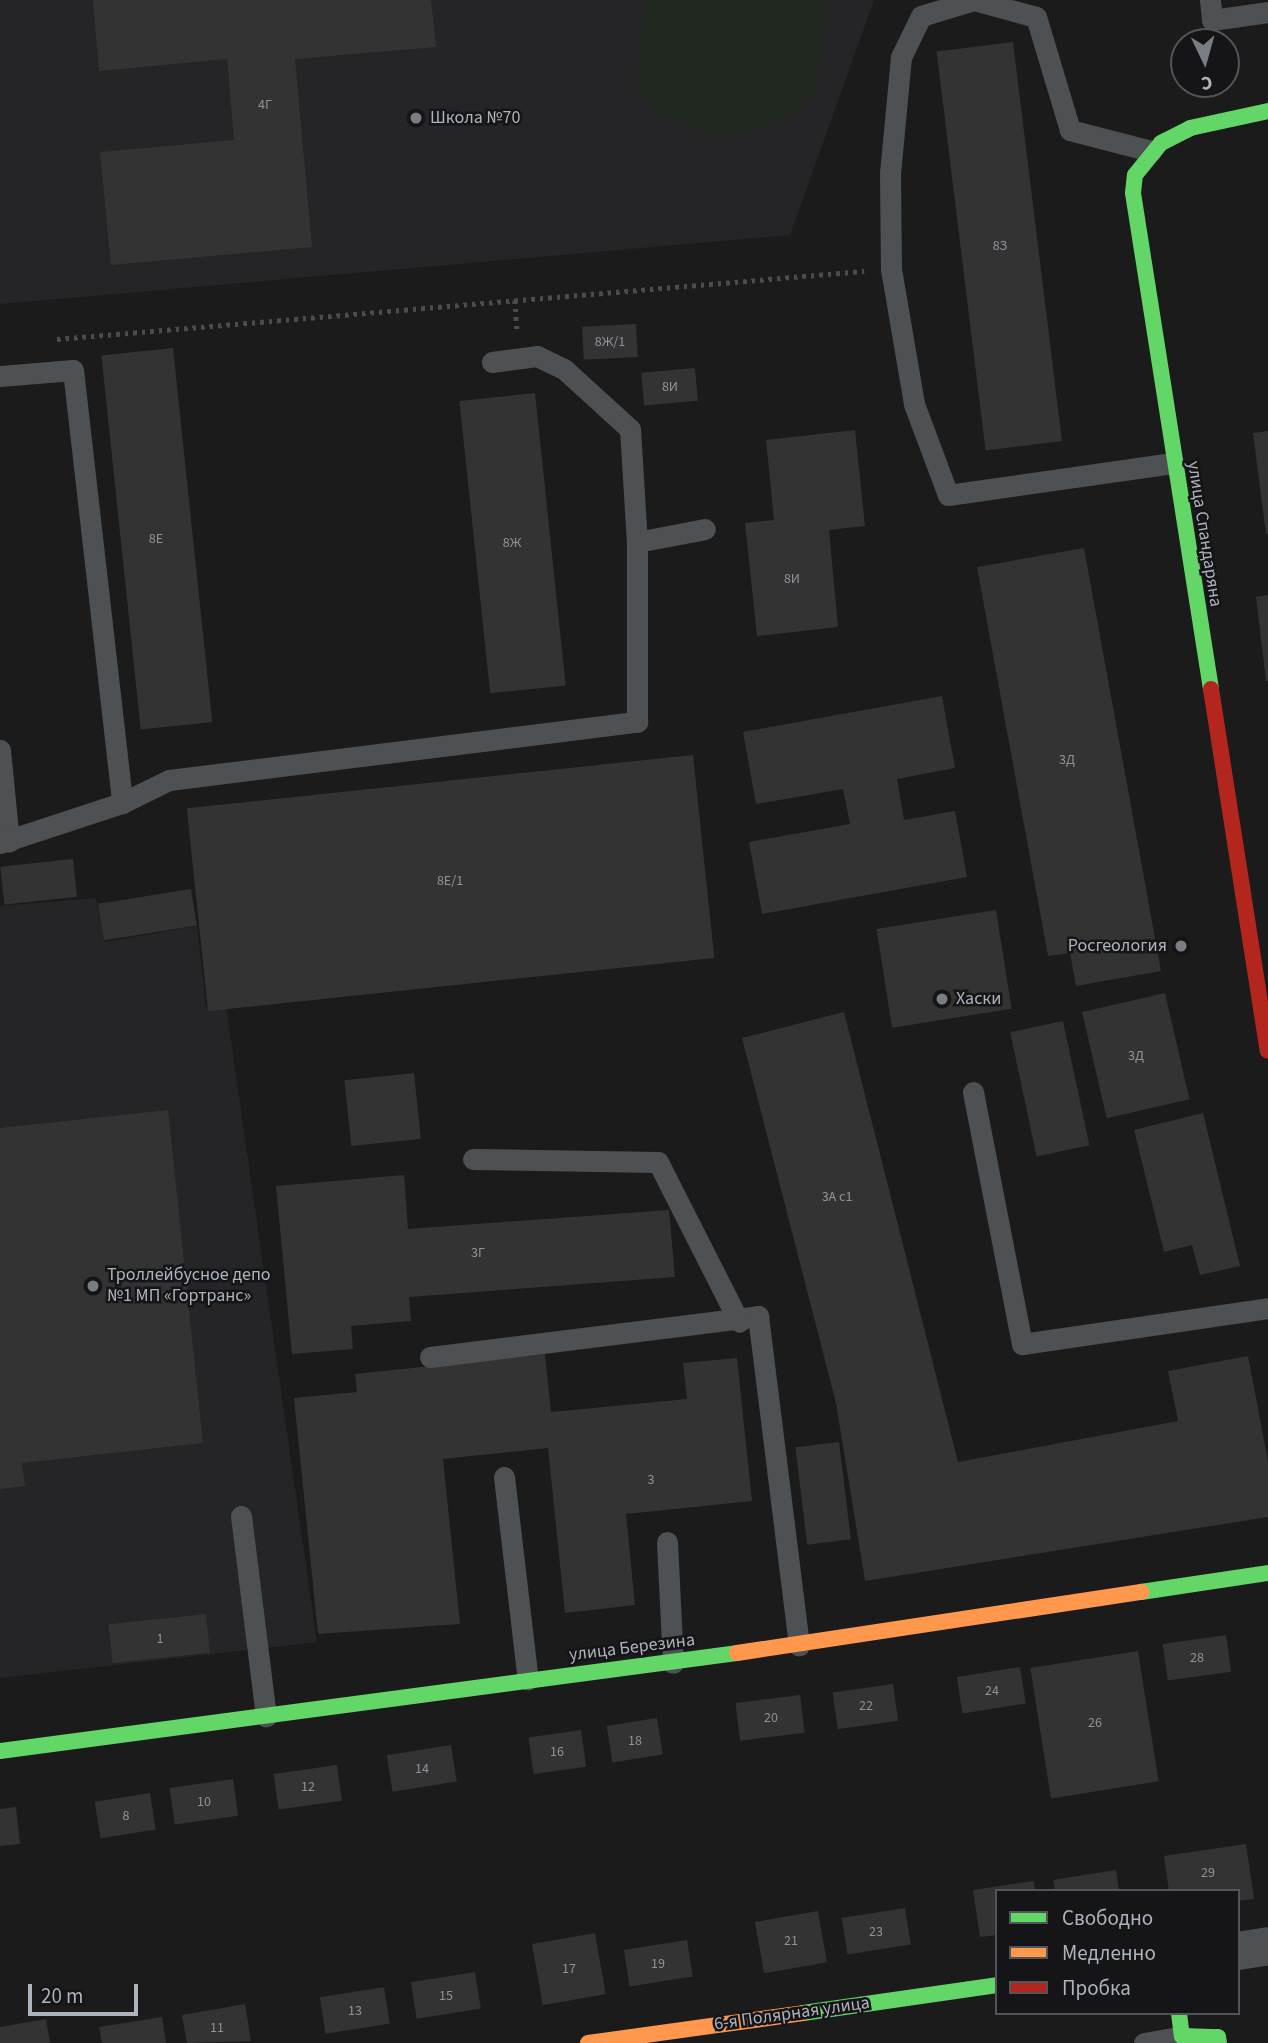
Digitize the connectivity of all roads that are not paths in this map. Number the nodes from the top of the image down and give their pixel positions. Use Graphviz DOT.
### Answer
graph roads {
  1 [pos="1210,0"];
  2 [pos="1268,12"];
  3 [pos="1268,111"];
  4 [pos="1151,151"];
  5 [pos="492,362"];
  6 [pos="0,376"];
  7 [pos="1173,463"];
  8 [pos="705,529"];
  9 [pos="638,542"];
  10 [pos="0,750"];
  11 [pos="122,803"];
  12 [pos="5,843"];
  13 [pos="1268,1051"];
  14 [pos="973,1092"];
  15 [pos="472,1159"];
  16 [pos="1268,1308"];
  17 [pos="739,1322"];
  18 [pos="430,1357"];
  19 [pos="504,1477"];
  20 [pos="241,1516"];
  21 [pos="667,1542"];
  22 [pos="1268,1573"];
  23 [pos="799,1645"];
  24 [pos="673,1663"];
  25 [pos="528,1680"];
  26 [pos="266,1716"];
  27 [pos="0,1751"];
  28 [pos="1268,1946"];
  29 [pos="1240,1951"];
  30 [pos="995,1985"];
  31 [pos="1179,2015"];
  32 [pos="687,2036"];
  33 [pos="1182,2036"];
  34 [pos="588,2043"];
  35 [pos="1144,2043"];
  36 [pos="1219,2043"];
  1 -- 2 [label="lane"];
  3 -- 4 [label="street"];
  4 -- 7 [label="street, улица Спандаряна"];
  4 -- 7 [label="lane"];
  5 -- 9 [label="lane"];
  6 -- 11 [label="lane"];
  7 -- 13 [label="street, улица Спандаряна"];
  8 -- 9 [label="lane"];
  9 -- 11 [label="lane"];
  10 -- 12 [label="lane"];
  11 -- 12 [label="lane"];
  14 -- 16 [label="lane"];
  15 -- 17 [label="lane"];
  17 -- 18 [label="lane"];
  17 -- 23 [label="lane"];
  19 -- 25 [label="lane"];
  20 -- 26 [label="lane"];
  21 -- 24 [label="lane"];
  22 -- 23 [label="street, улица Березина"];
  23 -- 24 [label="street, улица Березина"];
  24 -- 25 [label="street, улица Березина"];
  25 -- 26 [label="street, улица Березина"];
  26 -- 27 [label="street, улица Березина"];
  28 -- 29 [label="street"];
  30 -- 32 [label="street, 6-я Полярная улица"];
  31 -- 33 [label="street"];
  32 -- 34 [label="street, 6-я Полярная улица"];
  33 -- 35 [label="lane"];
  33 -- 36 [label="street"];
}
